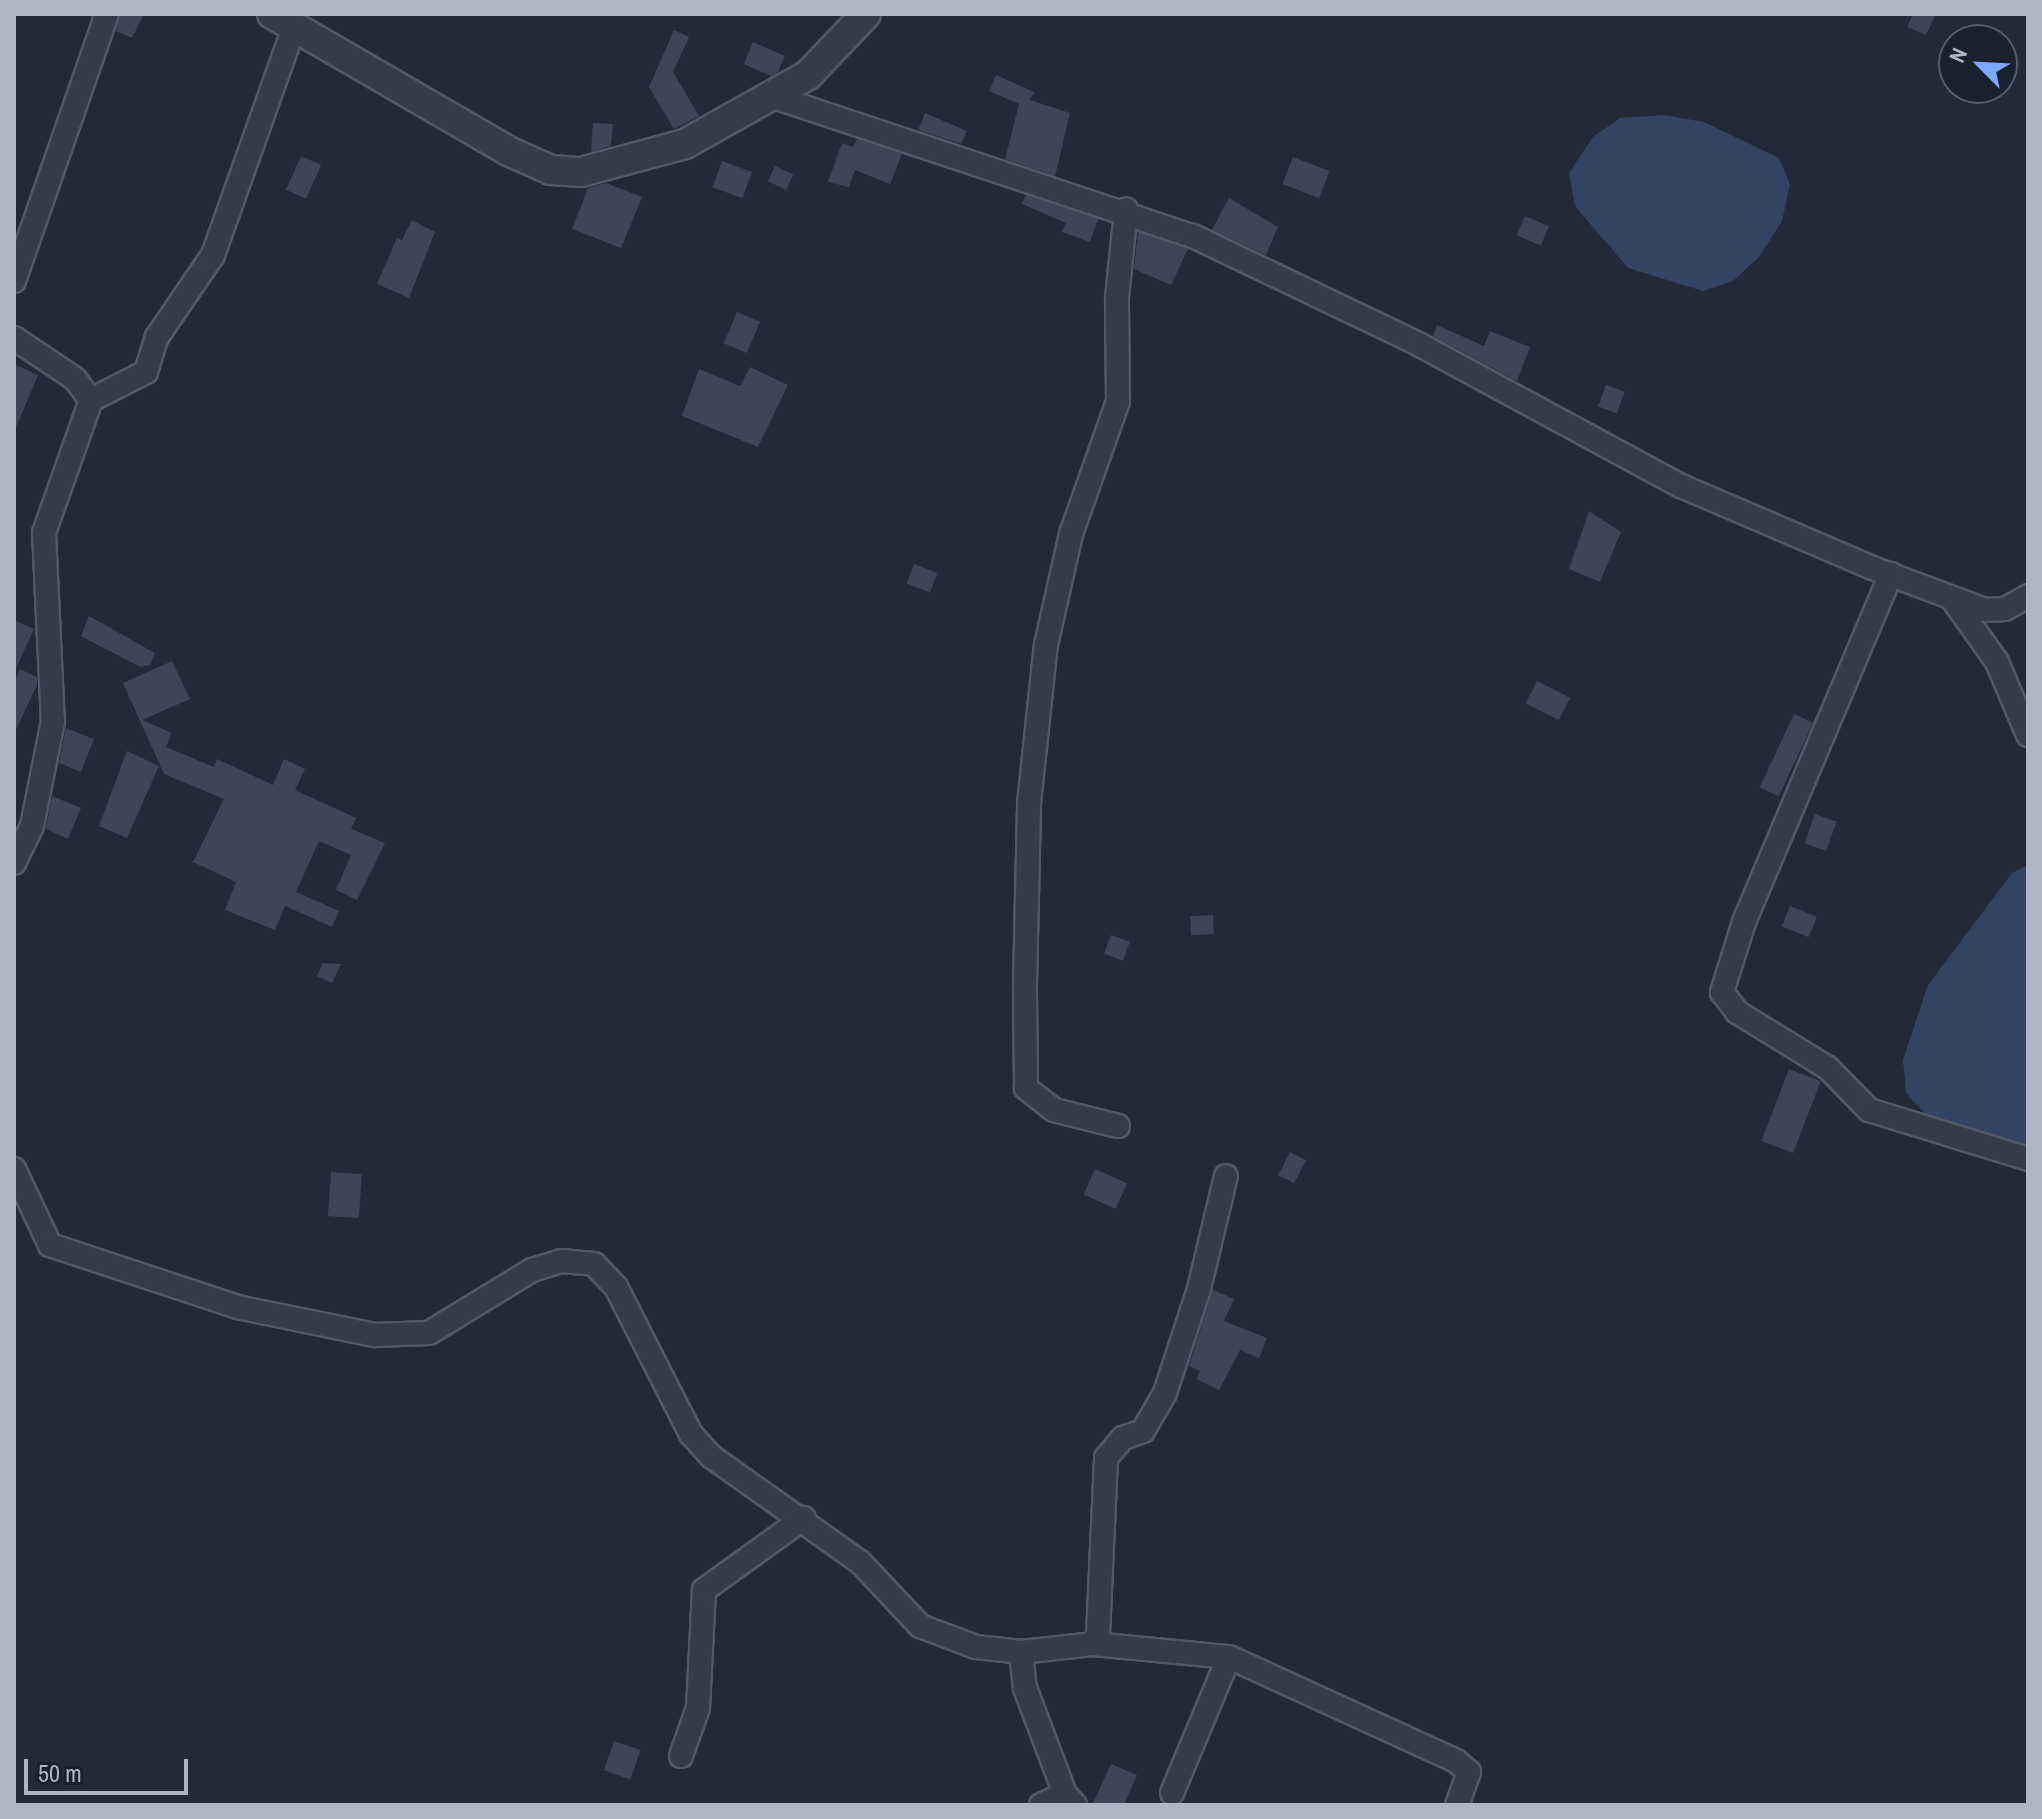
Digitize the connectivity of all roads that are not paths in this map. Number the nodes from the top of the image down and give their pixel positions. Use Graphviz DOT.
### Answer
graph roads {
  1 [pos="107,14"];
  2 [pos="866,14"];
  3 [pos="283,20"];
  4 [pos="771,96"];
  5 [pos="1126,209"];
  6 [pos="14,281"];
  7 [pos="14,338"];
  8 [pos="91,400"];
  9 [pos="1891,574"];
  10 [pos="1947,594"];
  11 [pos="2028,596"];
  12 [pos="2028,735"];
  13 [pos="14,863"];
  14 [pos="1118,1126"];
  15 [pos="2028,1159"];
  16 [pos="14,1169"];
  17 [pos="1226,1176"];
  18 [pos="804,1518"];
  19 [pos="1093,1644"];
  20 [pos="1021,1652"];
  21 [pos="1229,1657"];
  22 [pos="681,1756"];
  23 [pos="1172,1793"];
  24 [pos="1070,1799"];
  25 [pos="1041,1805"];
  26 [pos="1457,1805"];
  1 -- 6 [label="street"];
  2 -- 4 [label="street"];
  3 -- 4 [label="street"];
  3 -- 8 [label="street"];
  4 -- 5 [label="street"];
  5 -- 9 [label="street"];
  5 -- 14 [label="street"];
  7 -- 8 [label="street"];
  8 -- 13 [label="street"];
  9 -- 10 [label="street"];
  9 -- 15 [label="street"];
  10 -- 11 [label="street"];
  10 -- 12 [label="street"];
  16 -- 18 [label="street"];
  17 -- 19 [label="street"];
  18 -- 20 [label="street"];
  18 -- 22 [label="street"];
  19 -- 20 [label="street"];
  19 -- 21 [label="street"];
  20 -- 24 [label="street"];
  21 -- 23 [label="street"];
  21 -- 26 [label="street"];
  24 -- 25 [label="street"];
}
